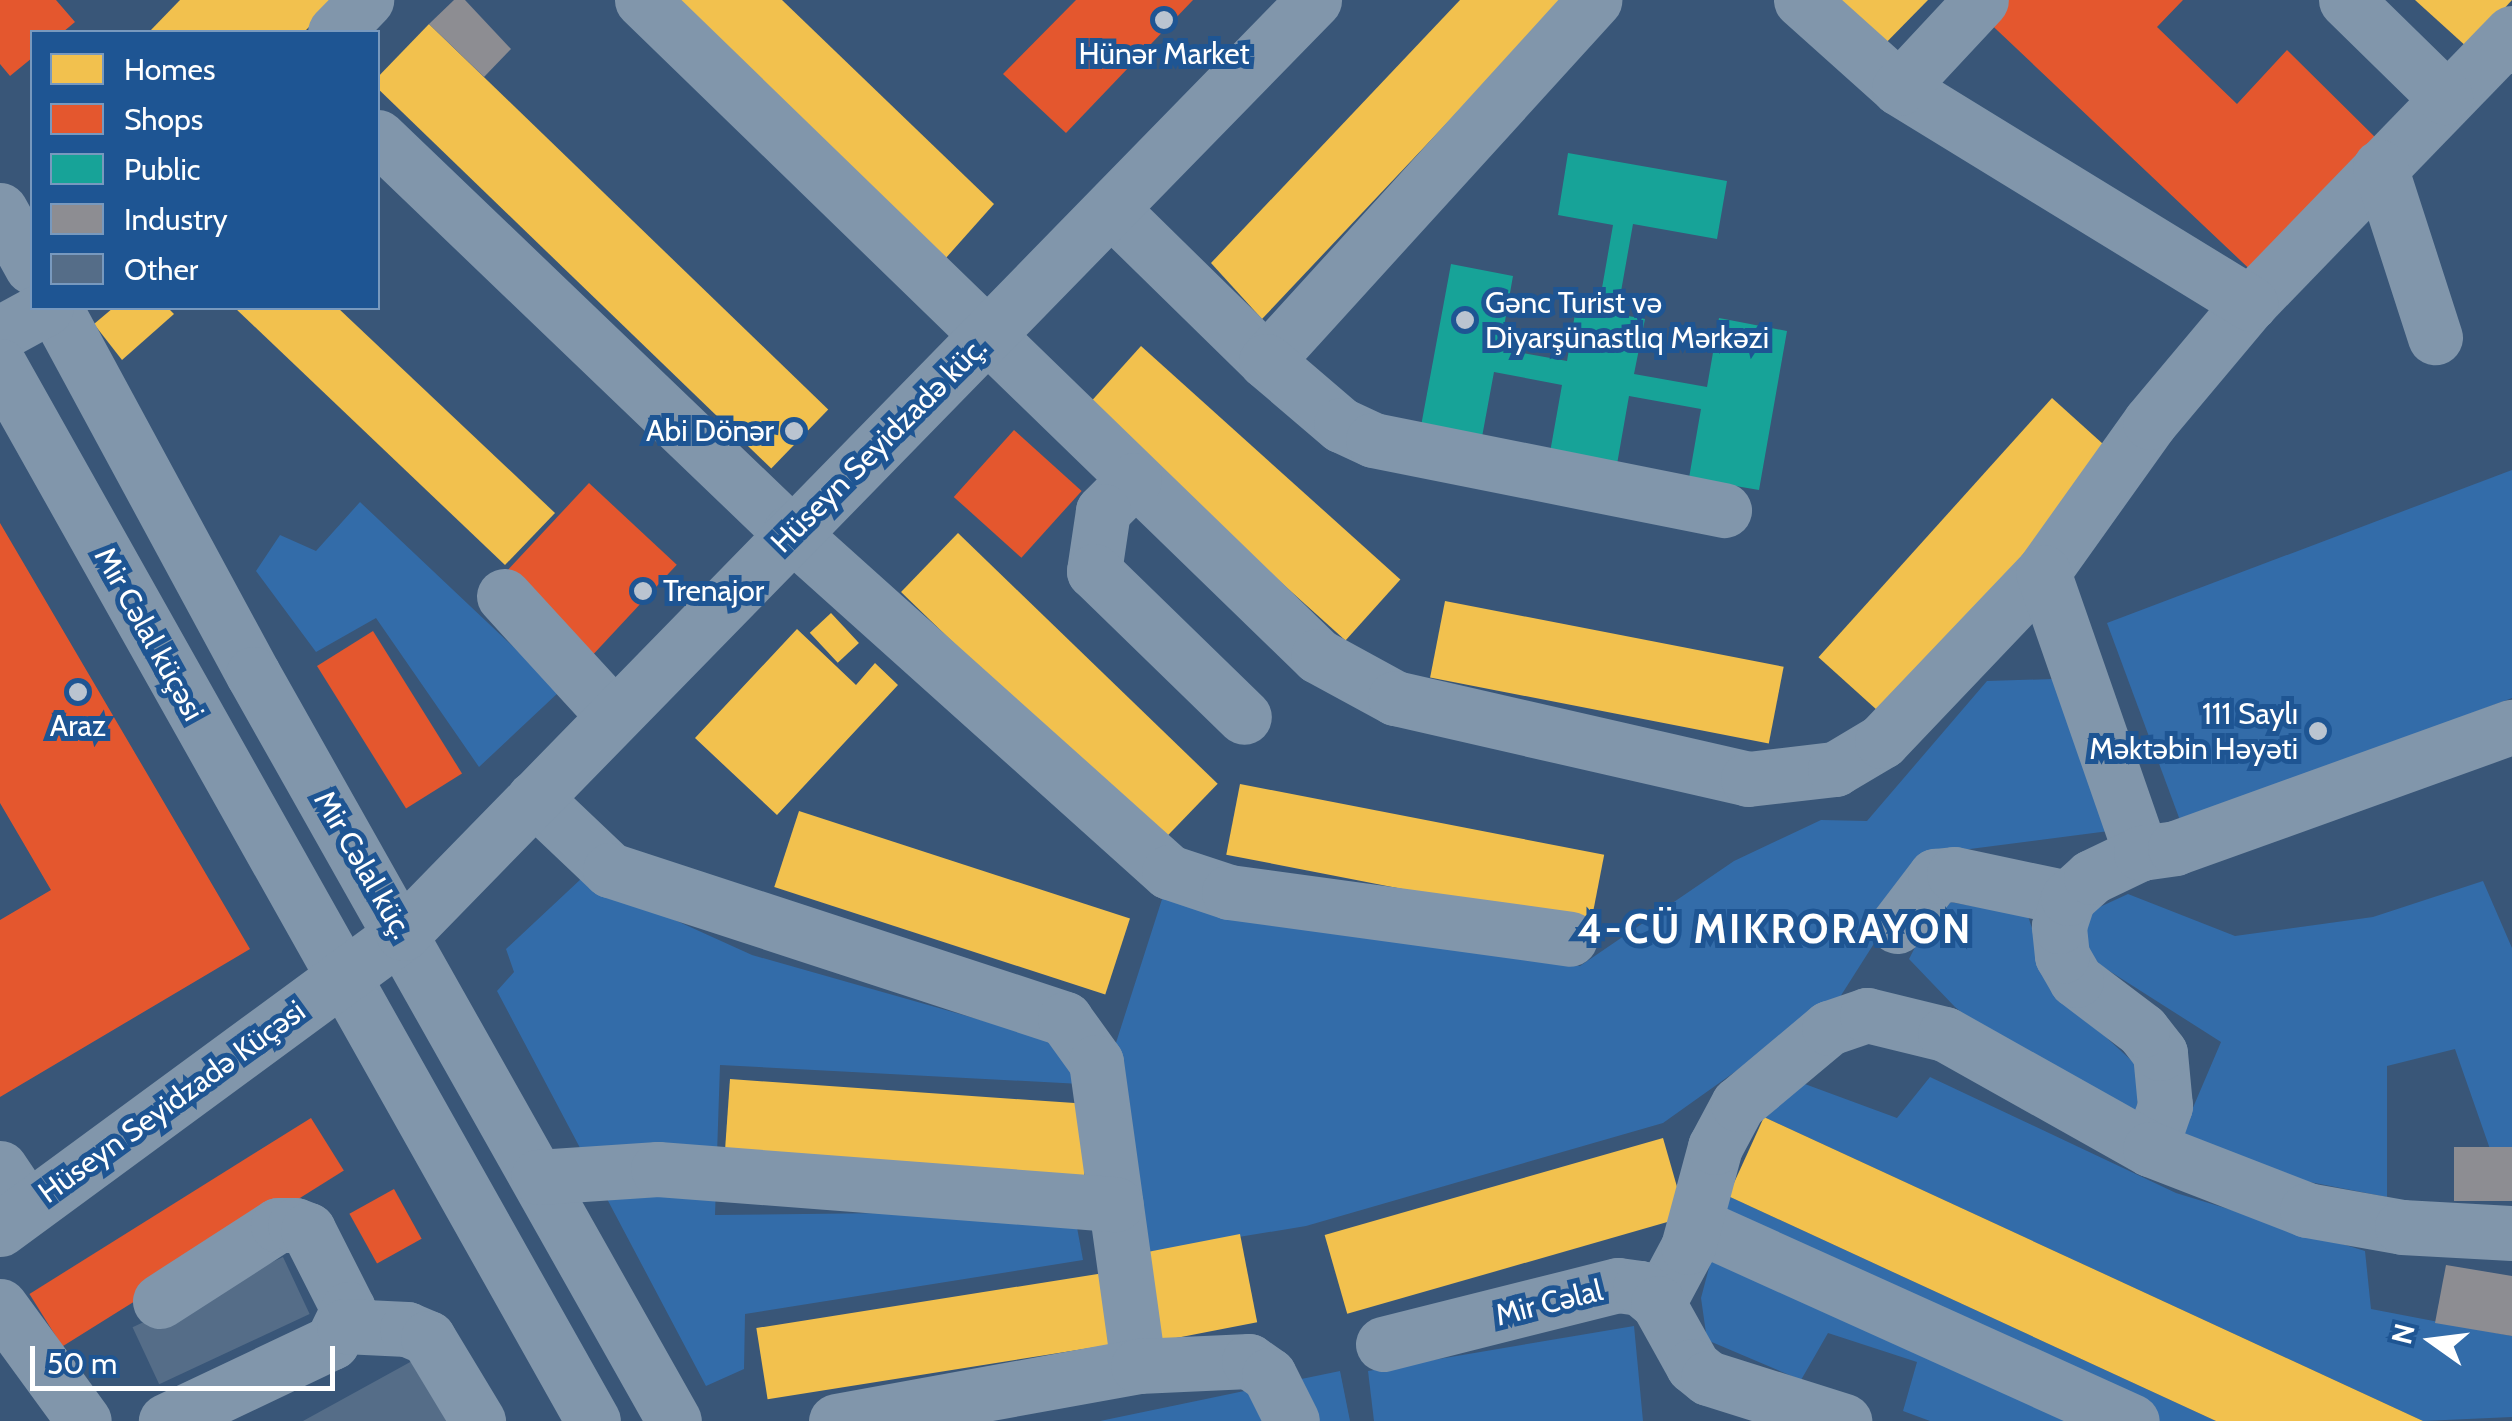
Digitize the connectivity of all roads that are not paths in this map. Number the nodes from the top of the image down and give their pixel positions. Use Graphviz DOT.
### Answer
graph roads {
  1 [pos="366,0"];
  2 [pos="642,0"];
  3 [pos="1314,0"];
  4 [pos="1594,0"];
  5 [pos="1801,0"];
  6 [pos="1981,0"];
  7 [pos="2346,0"];
  8 [pos="337,30"];
  9 [pos="2512,33"];
  10 [pos="1898,88"];
  11 [pos="2445,97"];
  12 [pos="380,139"];
  13 [pos="2380,167"];
  14 [pos="0,210"];
  15 [pos="1112,210"];
  16 [pos="30,264"];
  17 [pos="2250,303"];
  18 [pos="42,310"];
  19 [pos="56,310"];
  20 [pos="0,334"];
  21 [pos="2435,336"];
  22 [pos="987,339"];
  23 [pos="1266,362"];
  24 [pos="0,366"];
  25 [pos="1134,480"];
  26 [pos="1724,510"];
  27 [pos="790,532"];
  28 [pos="2043,572"];
  29 [pos="504,596"];
  30 [pos="613,714"];
  31 [pos="1244,717"];
  32 [pos="2512,727"];
  33 [pos="534,798"];
  34 [pos="2141,853"];
  35 [pos="2068,898"];
  36 [pos="1896,926"];
  37 [pos="402,933"];
  38 [pos="1570,939"];
  39 [pos="344,976"];
  40 [pos="2150,1149"];
  41 [pos="538,1177"];
  42 [pos="9,1202"];
  43 [pos="1116,1204"];
  44 [pos="1697,1225"];
  45 [pos="2512,1233"];
  46 [pos="160,1301"];
  47 [pos="1658,1303"];
  48 [pos="0,1306"];
  49 [pos="344,1326"];
  50 [pos="1383,1344"];
  51 [pos="1138,1366"];
  52 [pos="1697,1400"];
  53 [pos="84,1421"];
  54 [pos="166,1421"];
  55 [pos="478,1421"];
  56 [pos="592,1421"];
  57 [pos="674,1421"];
  58 [pos="836,1421"];
  59 [pos="1292,1421"];
  60 [pos="1844,1421"];
  61 [pos="2132,1421"];
  1 -- 8 [label="street"];
  2 -- 22 [label="street"];
  3 -- 15 [label="street, Hüseyn Seyidzadə küç."];
  4 -- 23 [label="street"];
  5 -- 10 [label="street"];
  6 -- 10 [label="street"];
  7 -- 11 [label="street"];
  9 -- 11 [label="street"];
  10 -- 17 [label="street"];
  11 -- 13 [label="street"];
  12 -- 27 [label="street"];
  13 -- 17 [label="street"];
  13 -- 21 [label="street"];
  14 -- 16 [label="street"];
  15 -- 22 [label="street, Hüseyn Seyidzadə küç."];
  15 -- 23 [label="street"];
  17 -- 28 [label="street"];
  18 -- 20 [label="street"];
  19 -- 37 [label="street, Mir Cəlal küç."];
  22 -- 25 [label="street"];
  22 -- 27 [label="street, Hüseyn Seyidzadə küç."];
  23 -- 26 [label="street"];
  24 -- 39 [label="street, Mir Cəlal küçəsi"];
  25 -- 28 [label="street"];
  25 -- 31 [label="street"];
  27 -- 30 [label="street, Hüseyn Seyidzadə küç."];
  27 -- 38 [label="street"];
  28 -- 34 [label="street"];
  29 -- 30 [label="street"];
  30 -- 33 [label="street, Hüseyn Seyidzadə küç."];
  32 -- 34 [label="street"];
  33 -- 37 [label="street, Hüseyn Seyidzadə küç."];
  33 -- 43 [label="street"];
  34 -- 35 [label="street"];
  35 -- 36 [label="street"];
  35 -- 40 [label="street"];
  37 -- 39 [label="street, Hüseyn Seyidzadə Küçəsi"];
  37 -- 41 [label="street, Mir Cəlal küç."];
  39 -- 42 [label="street, Hüseyn Seyidzadə Küçəsi"];
  39 -- 56 [label="street"];
  40 -- 44 [label="street"];
  40 -- 45 [label="street"];
  41 -- 43 [label="street"];
  41 -- 57 [label="street, Mir Cəlal küç."];
  43 -- 51 [label="street"];
  44 -- 47 [label="street"];
  44 -- 61 [label="street"];
  46 -- 49 [label="street"];
  47 -- 50 [label="street, Mir Cəlal"];
  47 -- 52 [label="street"];
  48 -- 53 [label="street"];
  49 -- 54 [label="street"];
  49 -- 55 [label="street"];
  51 -- 58 [label="street"];
  51 -- 59 [label="street"];
  52 -- 60 [label="street"];
}
